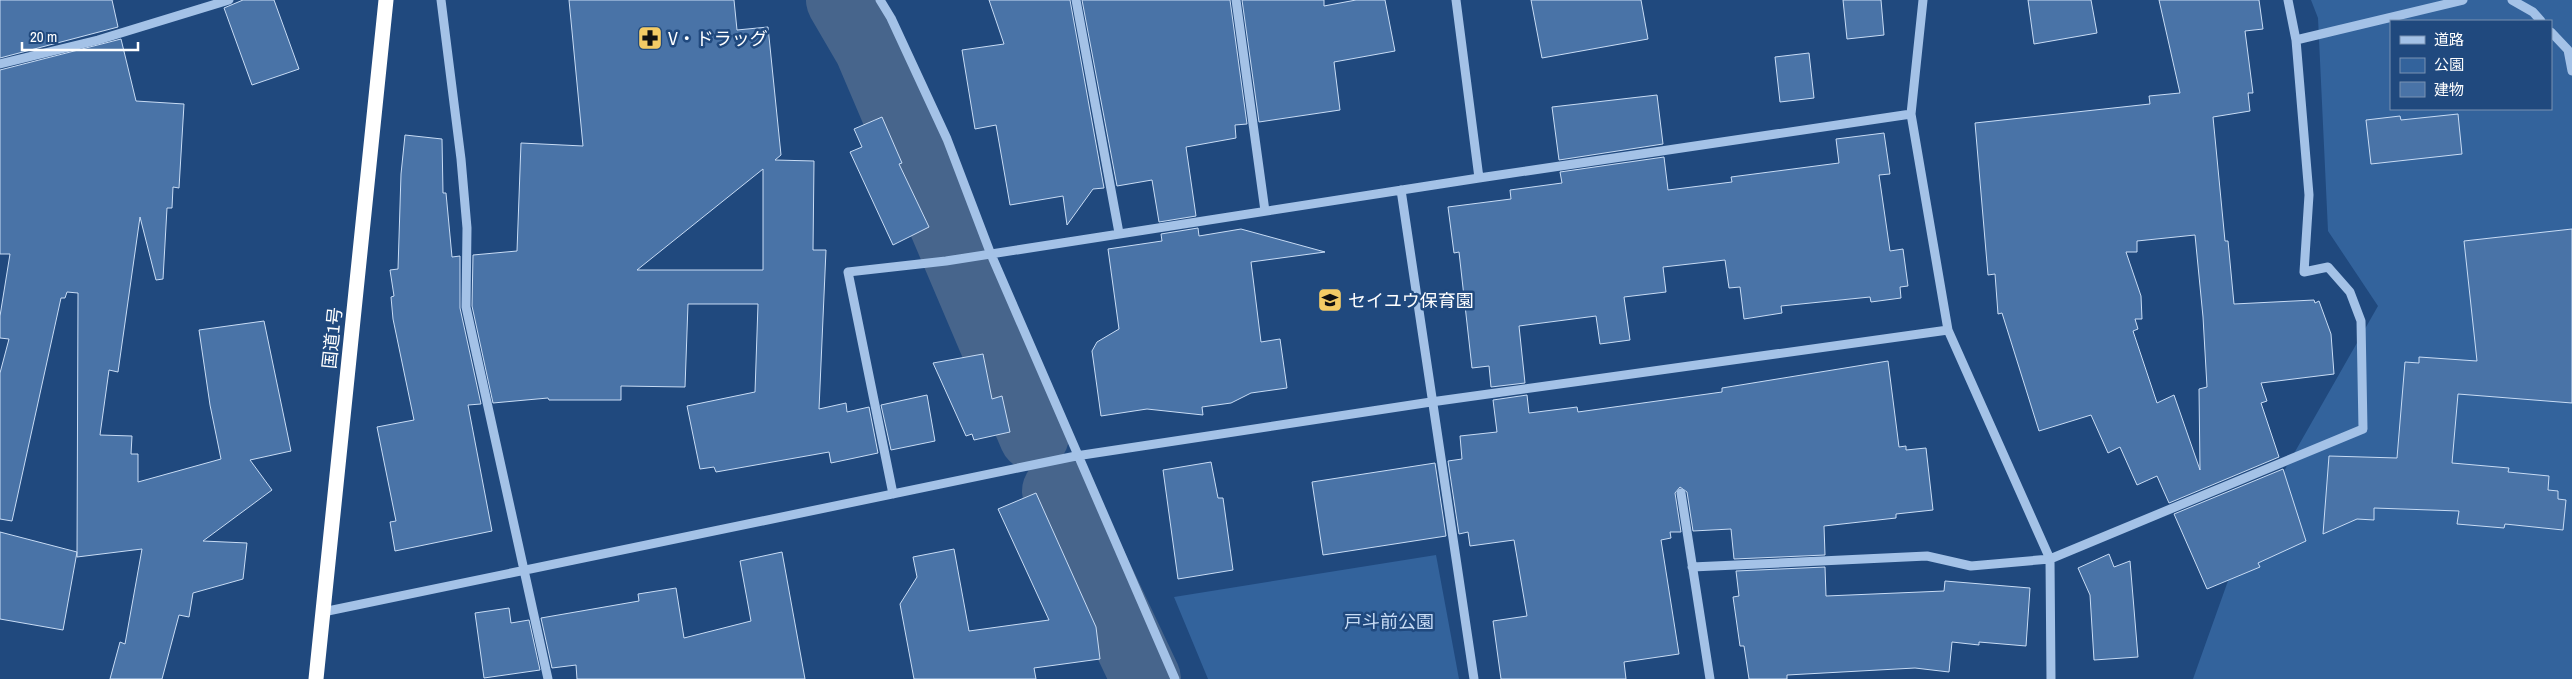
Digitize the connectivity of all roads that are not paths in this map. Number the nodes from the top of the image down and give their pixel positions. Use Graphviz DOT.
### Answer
graph roads {
  1 [pos="229,0"];
  2 [pos="386,0"];
  3 [pos="441,0"];
  4 [pos="880,0"];
  5 [pos="1076,0"];
  6 [pos="1236,0"];
  7 [pos="1456,0"];
  8 [pos="1923,0"];
  9 [pos="2288,0"];
  10 [pos="2463,0"];
  11 [pos="2512,0"];
  12 [pos="2540,20"];
  13 [pos="2552,33"];
  14 [pos="2296,40"];
  15 [pos="2570,49"];
  16 [pos="0,64"];
  17 [pos="2572,71"];
  18 [pos="1911,114"];
  19 [pos="1479,178"];
  20 [pos="1400,190"];
  21 [pos="1265,211"];
  22 [pos="1119,233"];
  23 [pos="990,252"];
  24 [pos="1948,330"];
  25 [pos="1431,402"];
  26 [pos="1076,456"];
  27 [pos="1681,493"];
  28 [pos="893,494"];
  29 [pos="2050,559"];
  30 [pos="1692,567"];
  31 [pos="525,569"];
  32 [pos="323,612"];
  33 [pos="316,679"];
  34 [pos="548,679"];
  35 [pos="1175,679"];
  36 [pos="1474,679"];
  37 [pos="1710,679"];
  38 [pos="2051,679"];
  1 -- 16 [label="street"];
  2 -- 32 [label="highway, 国道1号"];
  3 -- 31 [label="street"];
  4 -- 23 [label="street"];
  5 -- 22 [label="street"];
  6 -- 21 [label="street"];
  7 -- 19 [label="street"];
  8 -- 18 [label="street"];
  9 -- 14 [label="street"];
  10 -- 14 [label="street"];
  11 -- 12 [label="street"];
  13 -- 15 [label="street"];
  14 -- 29 [label="street"];
  15 -- 17 [label="street"];
  18 -- 19 [label="street"];
  18 -- 24 [label="street"];
  19 -- 20 [label="street"];
  20 -- 21 [label="street"];
  20 -- 25 [label="street"];
  21 -- 22 [label="street"];
  22 -- 23 [label="street"];
  23 -- 26 [label="street"];
  23 -- 28 [label="street"];
  24 -- 25 [label="street"];
  24 -- 29 [label="street"];
  25 -- 26 [label="street"];
  25 -- 36 [label="street"];
  26 -- 28 [label="street"];
  26 -- 35 [label="street"];
  27 -- 30 [label="street"];
  28 -- 31 [label="street"];
  29 -- 30 [label="street"];
  29 -- 38 [label="street"];
  30 -- 37 [label="street"];
  31 -- 32 [label="street"];
  31 -- 34 [label="street"];
  32 -- 33 [label="highway, 国道1号"];
}
